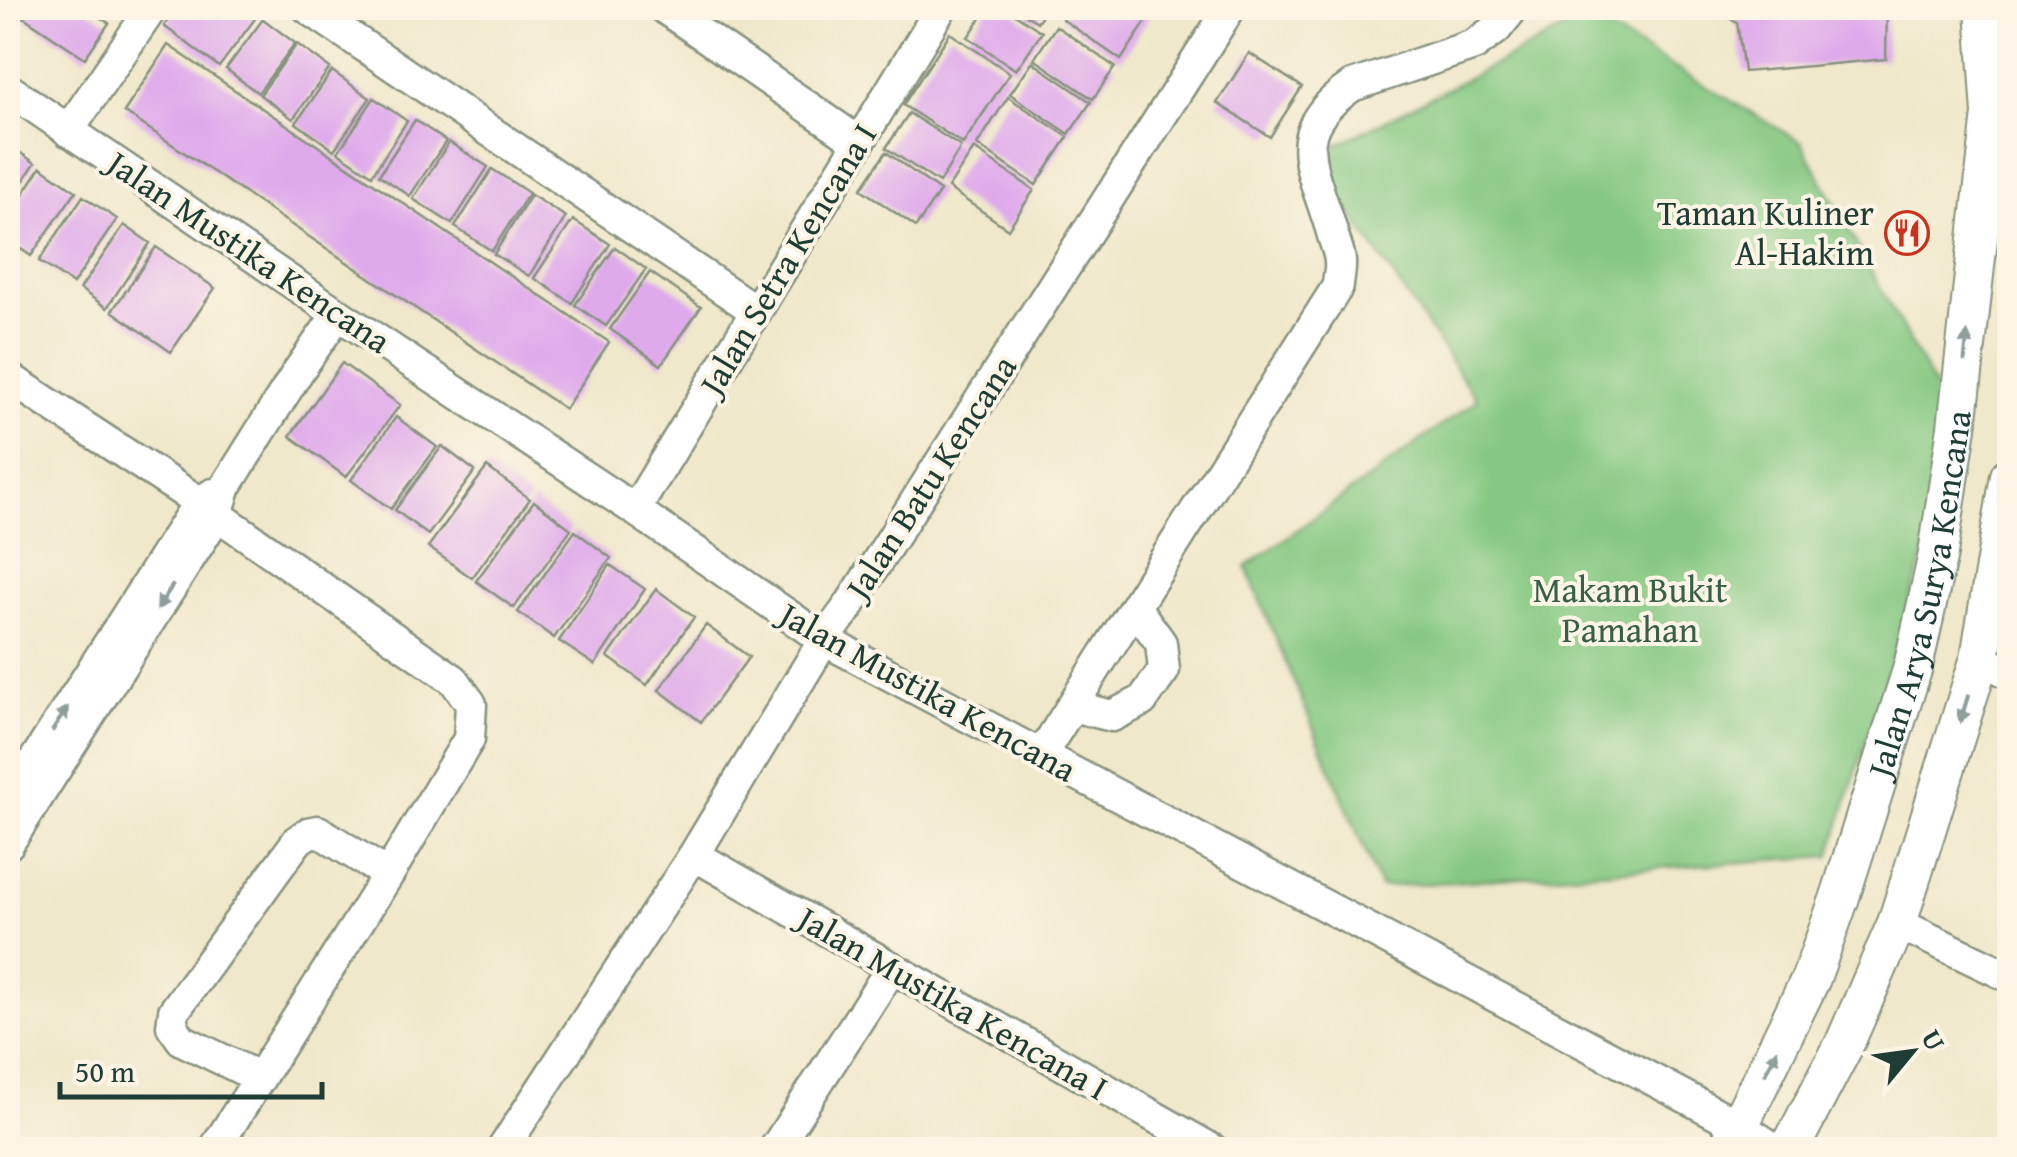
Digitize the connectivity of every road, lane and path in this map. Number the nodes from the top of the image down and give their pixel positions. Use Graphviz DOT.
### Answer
graph roads {
  1 [pos="152,8"];
  2 [pos="308,8"];
  3 [pos="664,8"];
  4 [pos="941,8"];
  5 [pos="1230,8"];
  6 [pos="1513,8"];
  7 [pos="1985,8"];
  8 [pos="698,17"];
  9 [pos="8,90"];
  10 [pos="68,130"];
  11 [pos="859,142"];
  12 [pos="756,311"];
  13 [pos="338,314"];
  14 [pos="8,377"];
  15 [pos="2010,476"];
  16 [pos="214,502"];
  17 [pos="635,510"];
  18 [pos="1135,607"];
  19 [pos="824,640"];
  20 [pos="1995,666"];
  21 [pos="1072,706"];
  22 [pos="1040,756"];
  23 [pos="8,802"];
  24 [pos="8,844"];
  25 [pos="694,855"];
  26 [pos="388,875"];
  27 [pos="1897,924"];
  28 [pos="891,968"];
  29 [pos="2010,978"];
  30 [pos="260,1078"];
  31 [pos="1734,1138"];
  32 [pos="214,1150"];
  33 [pos="502,1150"];
  34 [pos="774,1150"];
  35 [pos="1213,1150"];
  36 [pos="1776,1150"];
  37 [pos="1789,1150"];
  1 -- 10 [label="street"];
  2 -- 12 [label="street"];
  3 -- 8 [label="street"];
  4 -- 11 [label="street, Jalan Setra Kencana I"];
  5 -- 19 [label="street, Jalan Batu Kencana"];
  6 -- 18 [label="street"];
  31 -- 7 [label="street, Jalan Arya Surya Kencana, one-way"];
  8 -- 11 [label="street"];
  9 -- 10 [label="street, Jalan Mustika Kencana"];
  10 -- 13 [label="street, Jalan Mustika Kencana"];
  11 -- 12 [label="street, Jalan Setra Kencana I"];
  12 -- 17 [label="street, Jalan Setra Kencana I"];
  13 -- 16 [label="street"];
  13 -- 17 [label="street, Jalan Mustika Kencana"];
  14 -- 16 [label="street"];
  15 -- 20 [label="street, Jalan Arya Surya Kencana"];
  23 -- 16 [label="street, one-way"];
  16 -- 24 [label="street, one-way"];
  16 -- 26 [label="street"];
  17 -- 19 [label="street, Jalan Mustika Kencana"];
  18 -- 21 [label="street"];
  18 -- 21 [label="street"];
  19 -- 22 [label="street, Jalan Mustika Kencana"];
  19 -- 25 [label="street, Jalan Batu Kencana"];
  20 -- 27 [label="street, Jalan Arya Surya Kencana, one-way"];
  21 -- 22 [label="street"];
  22 -- 31 [label="street, Jalan Mustika Kencana"];
  25 -- 28 [label="street, Jalan Mustika Kencana I"];
  25 -- 33 [label="street, Jalan Batu Kencana"];
  26 -- 30 [label="street"];
  26 -- 30 [label="street"];
  27 -- 29 [label="street"];
  27 -- 37 [label="street, Jalan Arya Surya Kencana"];
  28 -- 34 [label="street"];
  28 -- 35 [label="street, Jalan Mustika Kencana I"];
  30 -- 32 [label="street"];
  31 -- 36 [label="street, Jalan Mustika Kencana"];
}
